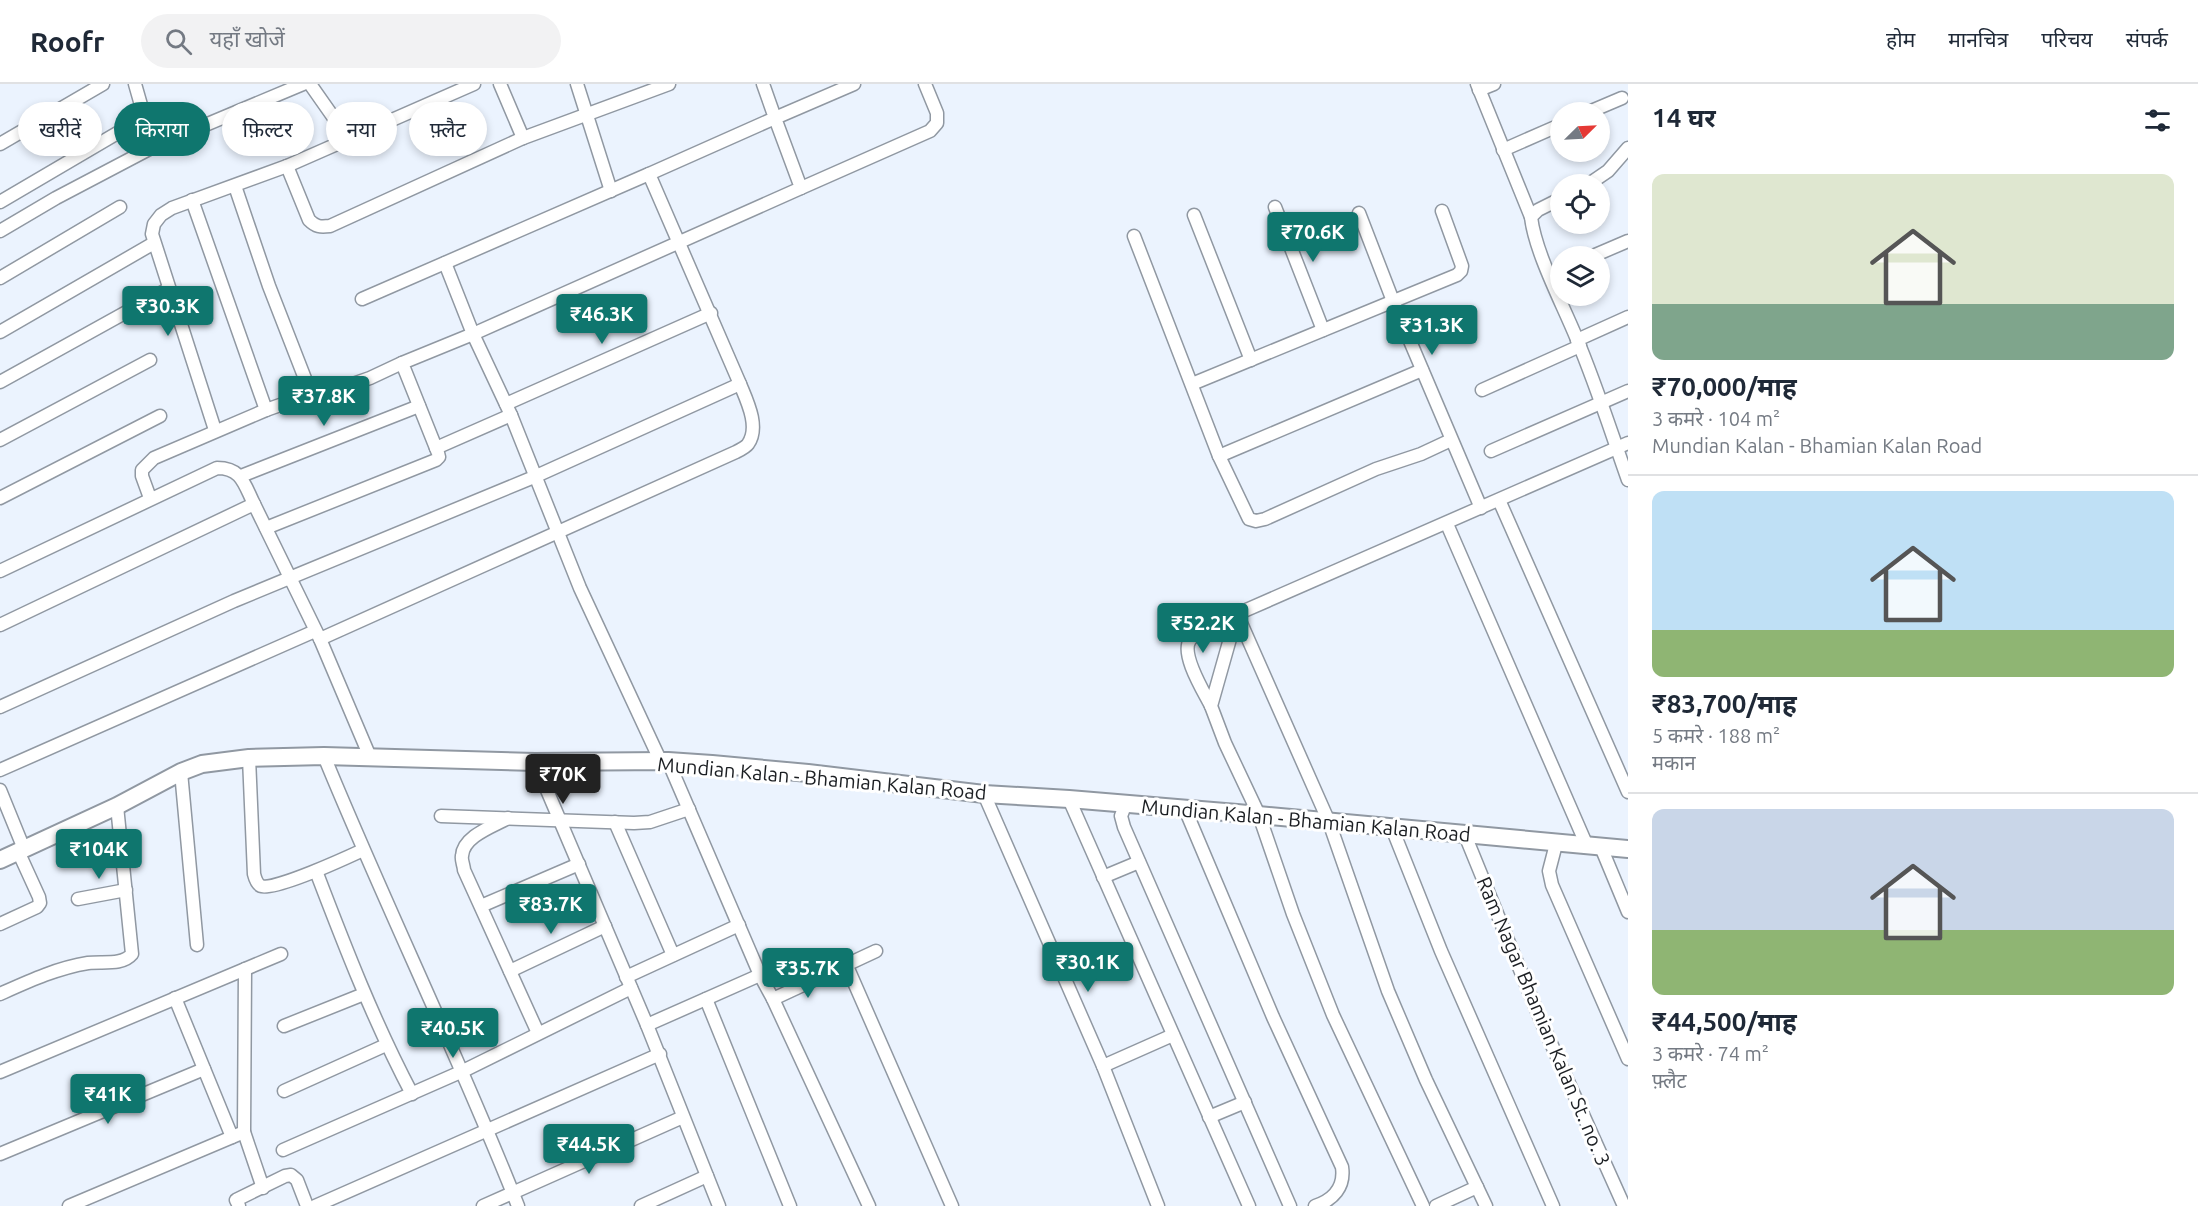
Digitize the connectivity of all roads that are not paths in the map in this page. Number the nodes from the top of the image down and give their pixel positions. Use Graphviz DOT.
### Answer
graph roads {
  1 [pos="103,84"];
  2 [pos="135,84"];
  3 [pos="303,84"];
  4 [pos="310,84"];
  5 [pos="474,84"];
  6 [pos="500,84"];
  7 [pos="577,84"];
  8 [pos="669,84"];
  9 [pos="763,84"];
  10 [pos="925,84"];
  11 [pos="1494,84"];
  12 [pos="849,85"];
  13 [pos="1478,87"];
  14 [pos="1622,98"];
  15 [pos="139,102"];
  16 [pos="1610,103"];
  17 [pos="326,107"];
  18 [pos="587,114"];
  19 [pos="397,117"];
  20 [pos="775,118"];
  21 [pos="210,123"];
  22 [pos="1550,129"];
  23 [pos="114,135"];
  24 [pos="523,138"];
  25 [pos="0,144"];
  26 [pos="326,148"];
  27 [pos="1628,148"];
  28 [pos="1503,150"];
  29 [pos="136,156"];
  30 [pos="287,165"];
  31 [pos="1628,165"];
  32 [pos="1608,171"];
  33 [pos="649,174"];
  34 [pos="1604,174"];
  35 [pos="235,186"];
  36 [pos="801,188"];
  37 [pos="611,191"];
  38 [pos="192,200"];
  39 [pos="0,202"];
  40 [pos="1550,204"];
  41 [pos="120,207"];
  42 [pos="1275,207"];
  43 [pos="1442,211"];
  44 [pos="1359,213"];
  45 [pos="1194,215"];
  46 [pos="1531,217"];
  47 [pos="0,231"];
  48 [pos="1134,236"];
  49 [pos="1628,241"];
  50 [pos="154,243"];
  51 [pos="679,243"];
  52 [pos="1610,249"];
  53 [pos="445,263"];
  54 [pos="1550,264"];
  55 [pos="0,278"];
  56 [pos="168,289"];
  57 [pos="362,299"];
  58 [pos="1393,301"];
  59 [pos="1566,306"];
  60 [pos="711,314"];
  61 [pos="1628,317"];
  62 [pos="1323,330"];
  63 [pos="0,332"];
  64 [pos="473,334"];
  65 [pos="1579,343"];
  66 [pos="150,360"];
  67 [pos="1251,360"];
  68 [pos="402,363"];
  69 [pos="1422,370"];
  70 [pos="0,381"];
  71 [pos="740,384"];
  72 [pos="1192,384"];
  73 [pos="1482,390"];
  74 [pos="1628,391"];
  75 [pos="311,394"];
  76 [pos="1601,403"];
  77 [pos="419,406"];
  78 [pos="266,410"];
  79 [pos="509,410"];
  80 [pos="160,416"];
  81 [pos="215,430"];
  82 [pos="0,440"];
  83 [pos="1451,440"];
  84 [pos="1622,445"];
  85 [pos="436,448"];
  86 [pos="1491,451"];
  87 [pos="1219,456"];
  88 [pos="241,476"];
  89 [pos="534,477"];
  90 [pos="1628,480"];
  91 [pos="0,498"];
  92 [pos="150,498"];
  93 [pos="1499,500"];
  94 [pos="254,504"];
  95 [pos="1481,508"];
  96 [pos="1447,524"];
  97 [pos="266,528"];
  98 [pos="556,532"];
  99 [pos="0,571"];
  100 [pos="289,579"];
  101 [pos="1237,614"];
  102 [pos="0,625"];
  103 [pos="317,635"];
  104 [pos="1211,706"];
  105 [pos="0,707"];
  106 [pos="324,756"];
  107 [pos="370,757"];
  108 [pos="249,758"];
  109 [pos="536,762"];
  110 [pos="665,762"];
  111 [pos="0,770"];
  112 [pos="181,772"];
  113 [pos="0,790"];
  114 [pos="1628,792"];
  115 [pos="984,794"];
  116 [pos="1069,799"];
  117 [pos="1126,803"];
  118 [pos="117,806"];
  119 [pos="689,809"];
  120 [pos="1185,809"];
  121 [pos="1259,815"];
  122 [pos="441,816"];
  123 [pos="508,818"];
  124 [pos="560,819"];
  125 [pos="615,822"];
  126 [pos="1329,822"];
  127 [pos="1392,828"];
  128 [pos="1465,835"];
  129 [pos="1556,844"];
  130 [pos="1594,847"];
  131 [pos="1628,849"];
  132 [pos="21,850"];
  133 [pos="363,850"];
  134 [pos="0,860"];
  135 [pos="1139,862"];
  136 [pos="579,864"];
  137 [pos="316,871"];
  138 [pos="1103,877"];
  139 [pos="126,890"];
  140 [pos="78,899"];
  141 [pos="481,906"];
  142 [pos="1628,912"];
  143 [pos="0,924"];
  144 [pos="739,925"];
  145 [pos="605,926"];
  146 [pos="197,945"];
  147 [pos="876,951"];
  148 [pos="281,954"];
  149 [pos="673,955"];
  150 [pos="846,964"];
  151 [pos="244,969"];
  152 [pos="510,971"];
  153 [pos="760,975"];
  154 [pos="629,982"];
  155 [pos="0,994"];
  156 [pos="364,994"];
  157 [pos="175,998"];
  158 [pos="706,999"];
  159 [pos="773,999"];
  160 [pos="647,1025"];
  161 [pos="284,1026"];
  162 [pos="538,1033"];
  163 [pos="1173,1035"];
  164 [pos="386,1046"];
  165 [pos="660,1054"];
  166 [pos="1628,1059"];
  167 [pos="1103,1066"];
  168 [pos="204,1069"];
  169 [pos="463,1071"];
  170 [pos="0,1072"];
  171 [pos="284,1091"];
  172 [pos="412,1094"];
  173 [pos="1245,1102"];
  174 [pos="683,1117"];
  175 [pos="1209,1117"];
  176 [pos="488,1131"];
  177 [pos="244,1132"];
  178 [pos="232,1137"];
  179 [pos="284,1150"];
  180 [pos="0,1154"];
  181 [pos="707,1176"];
  182 [pos="1478,1187"];
  183 [pos="263,1188"];
  184 [pos="513,1193"];
  185 [pos="238,1203"];
  186 [pos="69,1206"];
  187 [pos="224,1206"];
  188 [pos="307,1206"];
  189 [pos="315,1206"];
  190 [pos="483,1206"];
  191 [pos="518,1206"];
  192 [pos="641,1206"];
  193 [pos="719,1206"];
  194 [pos="790,1206"];
  195 [pos="869,1206"];
  196 [pos="952,1206"];
  197 [pos="1158,1206"];
  198 [pos="1249,1206"];
  199 [pos="1290,1206"];
  200 [pos="1315,1206"];
  201 [pos="1423,1206"];
  202 [pos="1436,1206"];
  203 [pos="1486,1206"];
  204 [pos="1553,1206"];
  205 [pos="1624,1206"];
  1 -- 25 [label="street"];
  2 -- 15 [label="street"];
  3 -- 21 [label="street"];
  4 -- 17 [label="street"];
  5 -- 19 [label="street"];
  6 -- 24 [label="street"];
  7 -- 18 [label="street"];
  8 -- 18 [label="street"];
  9 -- 20 [label="street"];
  10 -- 36 [label="street"];
  11 -- 13 [label="street"];
  12 -- 20 [label="street"];
  13 -- 28 [label="street"];
  14 -- 16 [label="street"];
  18 -- 24 [label="street"];
  18 -- 37 [label="street"];
  20 -- 33 [label="street"];
  20 -- 36 [label="street"];
  22 -- 28 [label="street"];
  23 -- 39 [label="street"];
  24 -- 30 [label="street"];
  26 -- 30 [label="street"];
  27 -- 32 [label="street"];
  28 -- 46 [label="street"];
  29 -- 47 [label="street"];
  30 -- 35 [label="street"];
  31 -- 32 [label="street"];
  32 -- 34 [label="street"];
  33 -- 37 [label="street"];
  33 -- 51 [label="street"];
  35 -- 38 [label="street"];
  35 -- 75 [label="street"];
  36 -- 51 [label="street"];
  37 -- 53 [label="street"];
  38 -- 50 [label="street"];
  38 -- 78 [label="street"];
  40 -- 46 [label="street"];
  41 -- 55 [label="street"];
  42 -- 62 [label="street"];
  43 -- 58 [label="street"];
  44 -- 58 [label="street"];
  45 -- 67 [label="street"];
  46 -- 54 [label="street"];
  48 -- 72 [label="street"];
  49 -- 52 [label="street"];
  50 -- 56 [label="street"];
  50 -- 63 [label="street"];
  51 -- 60 [label="street"];
  51 -- 64 [label="street"];
  53 -- 57 [label="street"];
  53 -- 64 [label="street"];
  56 -- 70 [label="street"];
  56 -- 81 [label="street"];
  58 -- 62 [label="street"];
  58 -- 69 [label="street"];
  59 -- 65 [label="street"];
  60 -- 71 [label="street"];
  60 -- 79 [label="street"];
  61 -- 65 [label="street"];
  62 -- 67 [label="street"];
  64 -- 68 [label="street"];
  64 -- 79 [label="street"];
  65 -- 73 [label="street"];
  65 -- 76 [label="street"];
  66 -- 82 [label="street"];
  67 -- 72 [label="street"];
  68 -- 75 [label="street"];
  68 -- 77 [label="street"];
  69 -- 83 [label="street"];
  69 -- 87 [label="street"];
  71 -- 89 [label="street"];
  71 -- 98 [label="street"];
  72 -- 87 [label="street"];
  74 -- 76 [label="street"];
  75 -- 78 [label="street"];
  76 -- 84 [label="street"];
  76 -- 86 [label="street"];
  77 -- 85 [label="street"];
  77 -- 88 [label="street"];
  78 -- 81 [label="street"];
  79 -- 85 [label="street"];
  79 -- 89 [label="street"];
  80 -- 91 [label="street"];
  81 -- 92 [label="street"];
  83 -- 87 [label="street"];
  83 -- 95 [label="street"];
  84 -- 90 [label="street"];
  84 -- 93 [label="street"];
  85 -- 97 [label="street"];
  88 -- 92 [label="street"];
  88 -- 94 [label="street"];
  89 -- 98 [label="street"];
  89 -- 100 [label="street"];
  92 -- 99 [label="street"];
  93 -- 95 [label="street"];
  93 -- 114 [label="street"];
  94 -- 97 [label="street"];
  94 -- 102 [label="street"];
  95 -- 96 [label="street"];
  96 -- 101 [label="street"];
  96 -- 130 [label="street"];
  97 -- 100 [label="street"];
  98 -- 103 [label="street"];
  98 -- 110 [label="street"];
  100 -- 103 [label="street"];
  100 -- 105 [label="street"];
  101 -- 104 [label="street"];
  101 -- 104 [label="street"];
  101 -- 126 [label="street"];
  103 -- 107 [label="street"];
  103 -- 111 [label="street"];
  104 -- 121 [label="street"];
  106 -- 107 [label="street, Mundian Kalan - Bhamian Kalan Road"];
  106 -- 108 [label="street, Mundian Kalan - Bhamian Kalan Road"];
  106 -- 133 [label="street"];
  107 -- 109 [label="street, Mundian Kalan - Bhamian Kalan Road"];
  108 -- 112 [label="street, Mundian Kalan - Bhamian Kalan Road"];
  108 -- 137 [label="street"];
  109 -- 110 [label="street, Mundian Kalan - Bhamian Kalan Road"];
  109 -- 124 [label="street"];
  110 -- 115 [label="street, Mundian Kalan - Bhamian Kalan Road"];
  110 -- 119 [label="street"];
  112 -- 118 [label="street, Mundian Kalan - Bhamian Kalan Road"];
  112 -- 146 [label="street"];
  113 -- 132 [label="street"];
  115 -- 116 [label="street, Mundian Kalan - Bhamian Kalan Road"];
  115 -- 167 [label="street"];
  116 -- 117 [label="street, Mundian Kalan - Bhamian Kalan Road"];
  116 -- 138 [label="street"];
  117 -- 120 [label="street, Mundian Kalan - Bhamian Kalan Road"];
  117 -- 135 [label="street"];
  118 -- 132 [label="street, Mundian Kalan - Bhamian Kalan Road"];
  118 -- 139 [label="street"];
  119 -- 125 [label="street"];
  119 -- 144 [label="street"];
  120 -- 121 [label="street, Mundian Kalan - Bhamian Kalan Road"];
  120 -- 200 [label="street"];
  121 -- 126 [label="street, Mundian Kalan - Bhamian Kalan Road"];
  121 -- 201 [label="street"];
  122 -- 123 [label="street"];
  123 -- 124 [label="street"];
  123 -- 141 [label="street"];
  124 -- 125 [label="street"];
  124 -- 136 [label="street"];
  125 -- 149 [label="street"];
  126 -- 127 [label="street, Mundian Kalan - Bhamian Kalan Road"];
  126 -- 182 [label="street"];
  127 -- 128 [label="street, Mundian Kalan - Bhamian Kalan Road"];
  127 -- 204 [label="street"];
  128 -- 129 [label="street, Mundian Kalan - Bhamian Kalan Road"];
  128 -- 205 [label="street, Ram Nagar Bhamian Kalan St. no. 3"];
  129 -- 130 [label="street, Mundian Kalan - Bhamian Kalan Road"];
  129 -- 166 [label="street"];
  130 -- 131 [label="street, Mundian Kalan - Bhamian Kalan Road"];
  130 -- 142 [label="street"];
  132 -- 134 [label="street, Mundian Kalan - Bhamian Kalan Road"];
  132 -- 143 [label="street"];
  133 -- 137 [label="street"];
  133 -- 169 [label="street"];
  135 -- 138 [label="street"];
  135 -- 173 [label="street"];
  136 -- 141 [label="street"];
  136 -- 145 [label="street"];
  137 -- 156 [label="street"];
  138 -- 163 [label="street"];
  139 -- 140 [label="street"];
  139 -- 155 [label="street"];
  141 -- 152 [label="street"];
  144 -- 149 [label="street"];
  144 -- 153 [label="street"];
  145 -- 152 [label="street"];
  145 -- 154 [label="street"];
  147 -- 150 [label="street"];
  148 -- 151 [label="street"];
  149 -- 154 [label="street"];
  150 -- 159 [label="street"];
  150 -- 196 [label="street"];
  151 -- 157 [label="street"];
  151 -- 177 [label="street"];
  152 -- 162 [label="street"];
  153 -- 158 [label="street"];
  153 -- 159 [label="street"];
  154 -- 160 [label="street"];
  154 -- 162 [label="street"];
  156 -- 161 [label="street"];
  156 -- 164 [label="street"];
  157 -- 168 [label="street"];
  157 -- 170 [label="street"];
  158 -- 160 [label="street"];
  158 -- 194 [label="street"];
  159 -- 195 [label="street"];
  160 -- 165 [label="street"];
  162 -- 169 [label="street"];
  163 -- 167 [label="street"];
  163 -- 175 [label="street"];
  164 -- 171 [label="street"];
  164 -- 172 [label="street"];
  165 -- 174 [label="street"];
  165 -- 176 [label="street"];
  167 -- 197 [label="street"];
  168 -- 178 [label="street"];
  168 -- 180 [label="street"];
  169 -- 172 [label="street"];
  169 -- 176 [label="street"];
  172 -- 179 [label="street"];
  173 -- 175 [label="street"];
  173 -- 199 [label="street"];
  174 -- 181 [label="street"];
  174 -- 184 [label="street"];
  175 -- 198 [label="street"];
  176 -- 184 [label="street"];
  176 -- 189 [label="street"];
  177 -- 178 [label="street"];
  177 -- 183 [label="street"];
  178 -- 186 [label="street"];
  181 -- 192 [label="street"];
  181 -- 193 [label="street"];
  182 -- 202 [label="street"];
  182 -- 203 [label="street"];
  183 -- 185 [label="street"];
  183 -- 188 [label="street"];
  184 -- 190 [label="street"];
  184 -- 191 [label="street"];
  185 -- 187 [label="street"];
}
